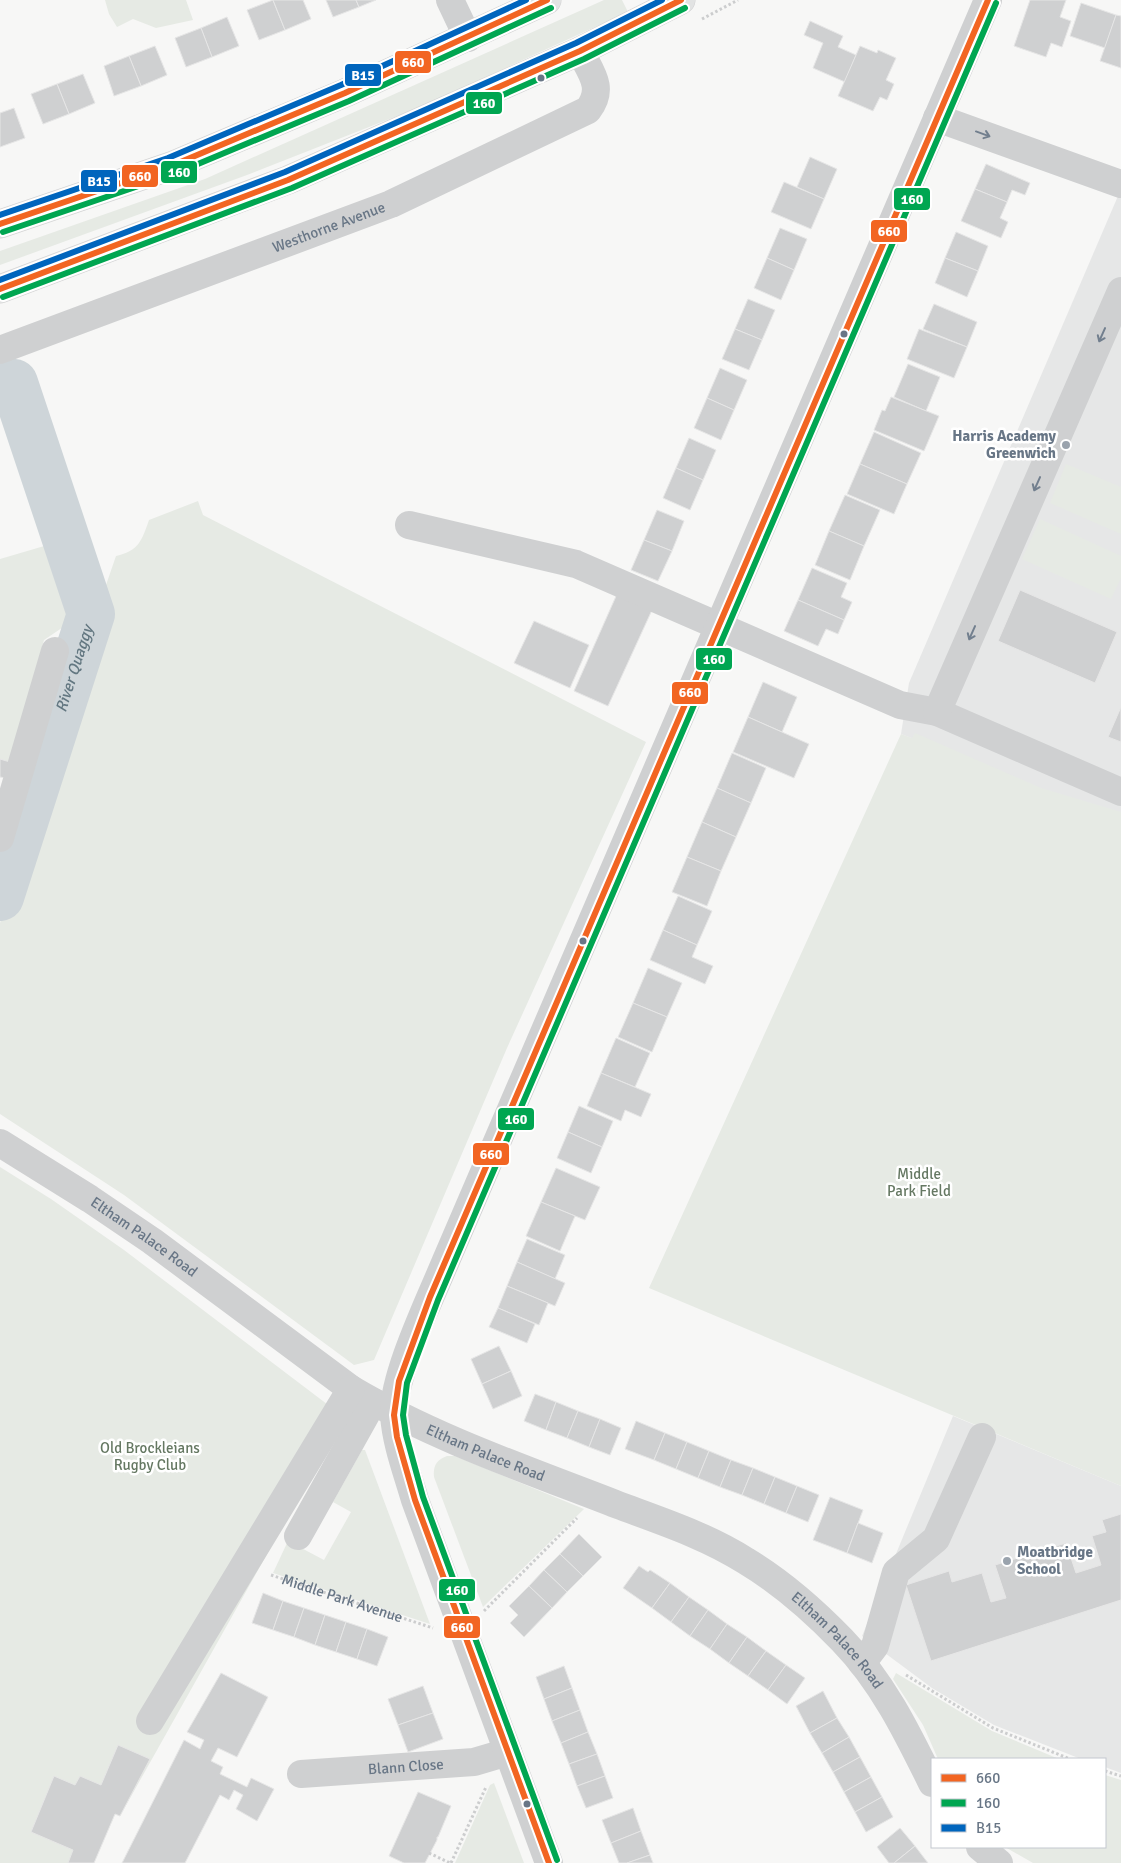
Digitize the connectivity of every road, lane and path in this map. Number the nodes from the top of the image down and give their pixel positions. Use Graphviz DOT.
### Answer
graph roads {
  1 [pos="450,0"];
  2 [pos="547,0"];
  3 [pos="681,0"];
  4 [pos="738,0"];
  5 [pos="988,0"];
  6 [pos="697,22"];
  7 [pos="468,38"];
  8 [pos="586,62"];
  9 [pos="937,118"];
  10 [pos="1121,184"];
  11 [pos="0,224"];
  12 [pos="0,289"];
  13 [pos="1121,291"];
  14 [pos="0,350"];
  15 [pos="408,525"];
  16 [pos="718,626"];
  17 [pos="54,651"];
  18 [pos="937,712"];
  19 [pos="1121,792"];
  20 [pos="0,838"];
  21 [pos="0,1143"];
  22 [pos="373,1401"];
  23 [pos="982,1437"];
  24 [pos="583,1512"];
  25 [pos="298,1536"];
  26 [pos="274,1566"];
  27 [pos="466,1635"];
  28 [pos="862,1663"];
  29 [pos="901,1672"];
  30 [pos="150,1721"];
  31 [pos="508,1752"];
  32 [pos="1068,1758"];
  33 [pos="1106,1771"];
  34 [pos="301,1774"];
  35 [pos="1121,1776"];
  36 [pos="931,1781"];
  37 [pos="981,1848"];
  38 [pos="429,1854"];
  39 [pos="450,1863"];
  40 [pos="549,1863"];
  41 [pos="999,1863"];
  1 -- 7 [label="street"];
  2 -- 7 [label="highway"];
  3 -- 8 [label="highway"];
  4 -- 6 [label="path"];
  5 -- 9 [label="street"];
  7 -- 11 [label="highway"];
  8 -- 12 [label="highway"];
  8 -- 14 [label="street, Westhorne Avenue"];
  9 -- 10 [label="street, one-way"];
  9 -- 16 [label="street"];
  13 -- 18 [label="street, one-way"];
  15 -- 16 [label="street"];
  16 -- 18 [label="street"];
  16 -- 22 [label="street"];
  17 -- 20 [label="street"];
  18 -- 19 [label="street"];
  21 -- 22 [label="street, Eltham Palace Road"];
  22 -- 25 [label="street"];
  22 -- 27 [label="street"];
  22 -- 28 [label="street, Eltham Palace Road"];
  22 -- 30 [label="street"];
  23 -- 28 [label="street"];
  24 -- 27 [label="path"];
  26 -- 27 [label="path, Middle Park Avenue"];
  27 -- 31 [label="street"];
  28 -- 36 [label="street, Eltham Palace Road"];
  29 -- 32 [label="path"];
  31 -- 34 [label="street, Blann Close"];
  31 -- 39 [label="path"];
  31 -- 40 [label="street"];
  33 -- 35 [label="path"];
  37 -- 41 [label="street"];
  38 -- 39 [label="path"];
}
